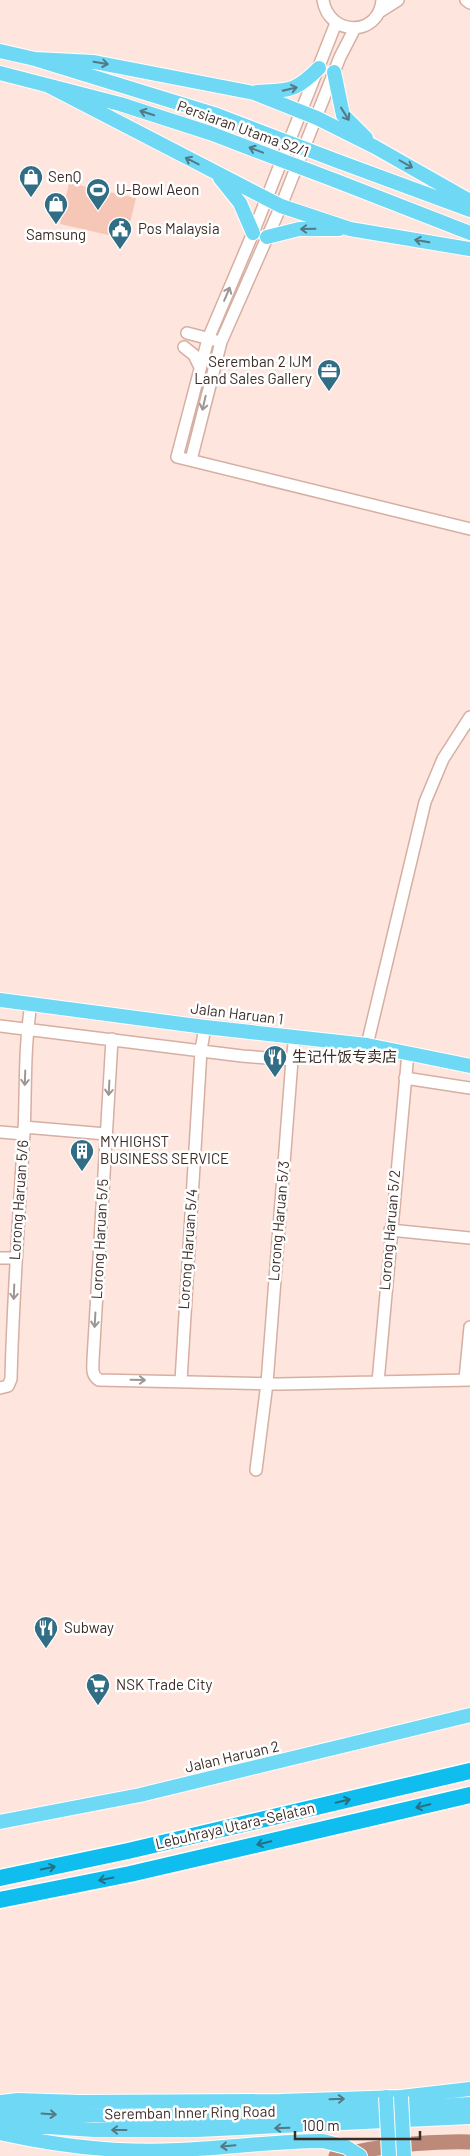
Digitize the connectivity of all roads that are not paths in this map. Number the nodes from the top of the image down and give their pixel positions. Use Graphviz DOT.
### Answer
graph roads {
  1 [pos="382,0"];
  2 [pos="398,0"];
  3 [pos="466,0"];
  4 [pos="321,3"];
  5 [pos="470,3"];
  6 [pos="379,12"];
  7 [pos="336,24"];
  8 [pos="355,28"];
  9 [pos="0,51"];
  10 [pos="35,59"];
  11 [pos="320,68"];
  12 [pos="334,72"];
  13 [pos="0,73"];
  14 [pos="47,85"];
  15 [pos="254,92"];
  16 [pos="301,112"];
  17 [pos="316,118"];
  18 [pos="375,147"];
  19 [pos="216,173"];
  20 [pos="266,200"];
  21 [pos="470,201"];
  22 [pos="281,206"];
  23 [pos="470,210"];
  24 [pos="350,229"];
  25 [pos="470,232"];
  26 [pos="260,235"];
  27 [pos="470,249"];
  28 [pos="216,321"];
  29 [pos="208,338"];
  30 [pos="221,342"];
  31 [pos="184,347"];
  32 [pos="203,352"];
  33 [pos="216,356"];
  34 [pos="200,367"];
  35 [pos="191,460"];
  36 [pos="470,529"];
  37 [pos="470,717"];
  38 [pos="0,1000"];
  39 [pos="31,1004"];
  40 [pos="0,1026"];
  41 [pos="205,1027"];
  42 [pos="27,1029"];
  43 [pos="296,1037"];
  44 [pos="112,1039"];
  45 [pos="367,1045"];
  46 [pos="201,1050"];
  47 [pos="408,1053"];
  48 [pos="292,1060"];
  49 [pos="470,1066"];
  50 [pos="405,1078"];
  51 [pos="470,1088"];
  52 [pos="24,1130"];
  53 [pos="0,1132"];
  54 [pos="106,1134"];
  55 [pos="390,1230"];
  56 [pos="470,1238"];
  57 [pos="0,1258"];
  58 [pos="15,1258"];
  59 [pos="470,1327"];
  60 [pos="468,1380"];
  61 [pos="181,1381"];
  62 [pos="378,1382"];
  63 [pos="267,1383"];
  64 [pos="0,1388"];
  65 [pos="256,1470"];
  66 [pos="470,1715"];
  67 [pos="470,1770"];
  68 [pos="470,1794"];
  69 [pos="0,1822"];
  70 [pos="0,1878"];
  71 [pos="0,1900"];
  72 [pos="470,2089"];
  73 [pos="386,2097"];
  74 [pos="401,2097"];
  75 [pos="0,2102"];
  76 [pos="470,2104"];
  77 [pos="0,2111"];
  78 [pos="470,2117"];
  79 [pos="0,2124"];
  80 [pos="0,2133"];
  81 [pos="360,2156"];
  82 [pos="389,2156"];
  83 [pos="404,2156"];
  1 -- 6 [label="street"];
  2 -- 6 [label="street"];
  3 -- 5 [label="street"];
  4 -- 7 [label="street"];
  6 -- 8 [label="street"];
  7 -- 8 [label="street"];
  7 -- 11 [label="street"];
  8 -- 12 [label="street"];
  9 -- 10 [label="main road, Persiaran Utama S2/1"];
  10 -- 15 [label="main road, one-way"];
  10 -- 23 [label="main road, Persiaran Utama S2/1, bridge"];
  15 -- 11 [label="main road, one-way"];
  11 -- 16 [label="street"];
  12 -- 17 [label="street"];
  12 -- 18 [label="main road, one-way"];
  13 -- 14 [label="main road, Persiaran Utama S2/1"];
  19 -- 14 [label="main road, one-way"];
  25 -- 14 [label="main road, Persiaran Utama S2/1, one-way, bridge"];
  15 -- 16 [label="main road"];
  16 -- 17 [label="main road"];
  16 -- 20 [label="street"];
  17 -- 18 [label="main road"];
  17 -- 22 [label="street"];
  18 -- 21 [label="main road, one-way"];
  19 -- 20 [label="main road"];
  19 -- 26 [label="main road"];
  20 -- 22 [label="main road"];
  20 -- 26 [label="street"];
  22 -- 24 [label="main road"];
  22 -- 26 [label="street"];
  24 -- 26 [label="main road, one-way"];
  27 -- 24 [label="main road, one-way"];
  28 -- 26 [label="street, one-way"];
  26 -- 30 [label="street"];
  28 -- 29 [label="street"];
  28 -- 29 [label="street"];
  29 -- 30 [label="street"];
  29 -- 32 [label="street"];
  30 -- 33 [label="street"];
  31 -- 34 [label="street"];
  32 -- 33 [label="street"];
  32 -- 34 [label="street"];
  33 -- 35 [label="street, one-way"];
  34 -- 35 [label="street"];
  35 -- 36 [label="street"];
  37 -- 45 [label="street"];
  38 -- 39 [label="main road, Jalan Haruan 1"];
  39 -- 41 [label="main road, Jalan Haruan 1"];
  39 -- 42 [label="street, Lorong Haruan 5/6"];
  40 -- 42 [label="street"];
  41 -- 43 [label="main road, Jalan Haruan 1"];
  41 -- 46 [label="street, Lorong Haruan 5/4"];
  42 -- 44 [label="street"];
  42 -- 52 [label="street, Lorong Haruan 5/6, one-way"];
  43 -- 45 [label="main road, Jalan Haruan 1"];
  43 -- 48 [label="street, Lorong Haruan 5/3"];
  44 -- 46 [label="street"];
  44 -- 54 [label="street, Lorong Haruan 5/5, one-way"];
  45 -- 47 [label="main road, Jalan Haruan 1"];
  46 -- 48 [label="street"];
  46 -- 61 [label="street, Lorong Haruan 5/4"];
  47 -- 49 [label="main road, Jalan Haruan 1"];
  47 -- 50 [label="street, Lorong Haruan 5/2"];
  48 -- 63 [label="street, Lorong Haruan 5/3"];
  50 -- 51 [label="street"];
  50 -- 55 [label="street, Lorong Haruan 5/2"];
  52 -- 53 [label="street"];
  52 -- 54 [label="street"];
  52 -- 58 [label="street, Lorong Haruan 5/6"];
  54 -- 61 [label="street, Lorong Haruan 5/5, one-way"];
  55 -- 56 [label="street"];
  55 -- 62 [label="street, Lorong Haruan 5/2"];
  57 -- 58 [label="street"];
  58 -- 64 [label="street, Lorong Haruan 5/6, one-way"];
  59 -- 60 [label="street"];
  60 -- 62 [label="street"];
  61 -- 63 [label="street"];
  62 -- 63 [label="street"];
  63 -- 65 [label="street, Lorong Haruan 5/3"];
  66 -- 69 [label="main road, Jalan Haruan 2"];
  70 -- 67 [label="highway, Lebuhraya Utara–Selatan, one-way"];
  68 -- 71 [label="highway, Lebuhraya Utara–Selatan, one-way"];
  72 -- 74 [label="main road"];
  73 -- 74 [label="main road, bridge"];
  75 -- 73 [label="main road, one-way"];
  73 -- 82 [label="main road, bridge"];
  74 -- 83 [label="main road, bridge"];
  77 -- 76 [label="main road, Seremban Inner Ring Road, one-way"];
  78 -- 79 [label="main road, Seremban Inner Ring Road, one-way"];
  81 -- 80 [label="main road, one-way"];
}
